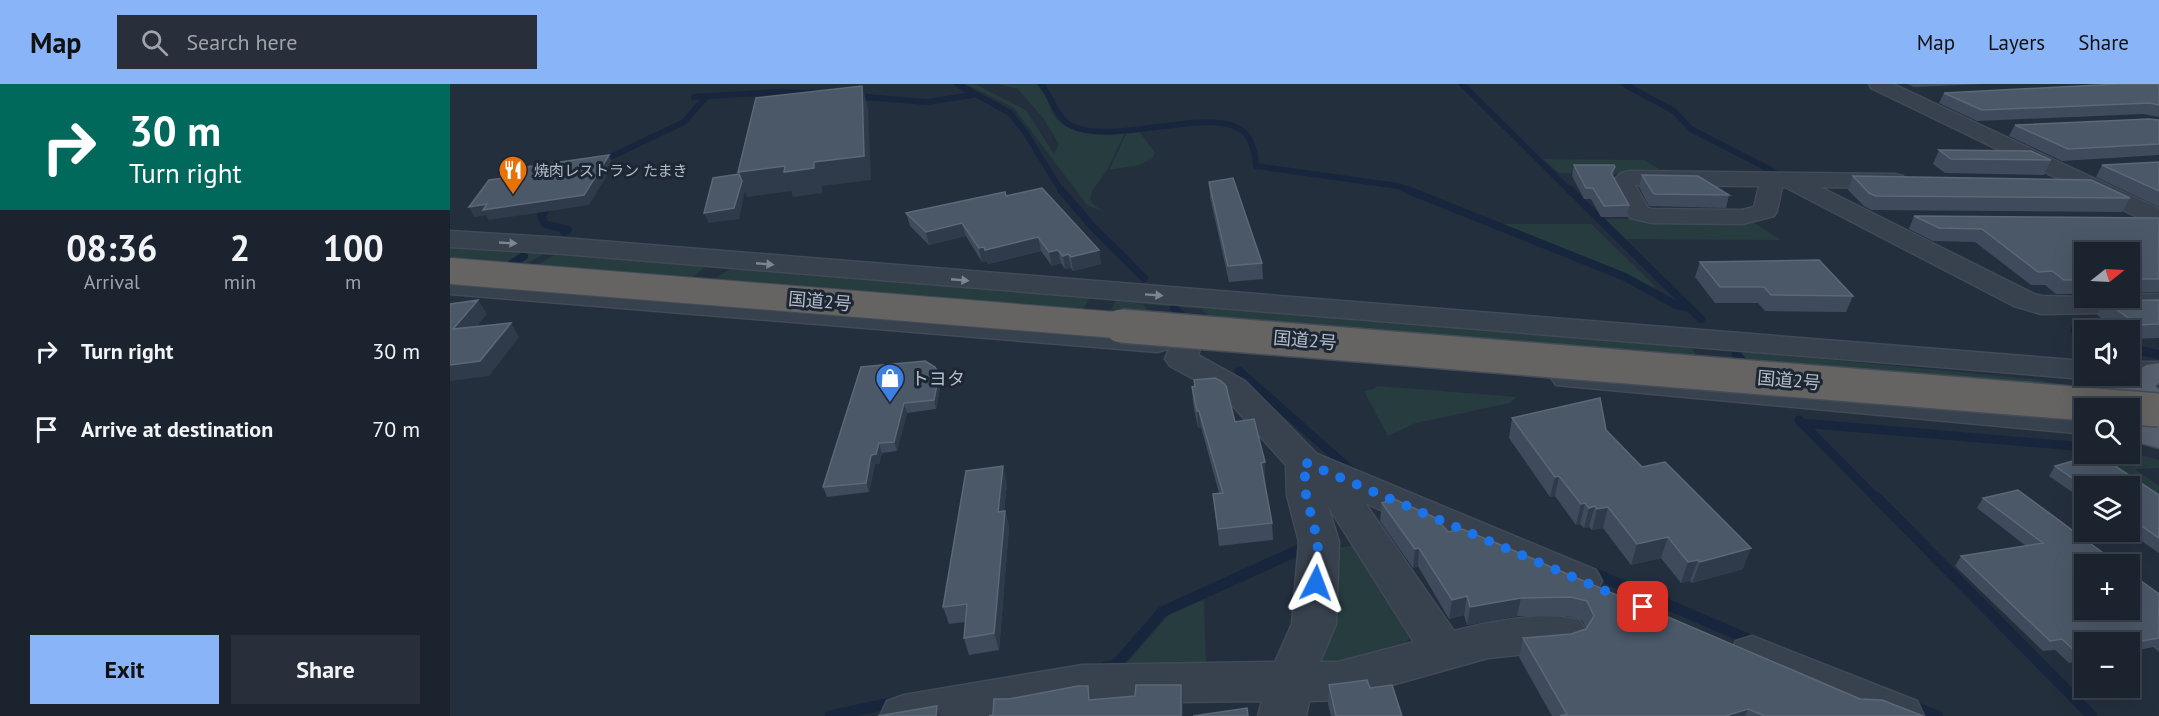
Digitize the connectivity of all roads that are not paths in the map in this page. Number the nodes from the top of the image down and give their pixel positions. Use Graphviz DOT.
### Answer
graph roads {
  1 [pos="1878,84"];
  2 [pos="1937,94"];
  3 [pos="1902,96"];
  4 [pos="2019,127"];
  5 [pos="1974,129"];
  6 [pos="2096,176"];
  7 [pos="1780,180"];
  8 [pos="1915,182"];
  9 [pos="2031,183"];
  10 [pos="2157,217"];
  11 [pos="1864,219"];
  12 [pos="1911,219"];
  13 [pos="2112,222"];
  14 [pos="450,239"];
  15 [pos="563,246"];
  16 [pos="727,261"];
  17 [pos="450,271"];
  18 [pos="450,286"];
  19 [pos="496,289"];
  20 [pos="1108,292"];
  21 [pos="678,303"];
  22 [pos="2159,303"];
  23 [pos="1086,336"];
  24 [pos="1699,338"];
  25 [pos="1186,345"];
  26 [pos="2074,371"];
  27 [pos="2137,386"];
  28 [pos="2152,390"];
  29 [pos="1754,395"];
  30 [pos="2074,422"];
  31 [pos="2140,428"];
  32 [pos="2159,428"];
  33 [pos="2140,431"];
  34 [pos="2159,437"];
  35 [pos="1306,460"];
  36 [pos="1617,596"];
  37 [pos="1565,633"];
  38 [pos="1715,638"];
  39 [pos="1444,652"];
  40 [pos="1286,698"];
  41 [pos="904,716"];
  42 [pos="1900,716"];
  1 -- 3 [label="street"];
  2 -- 3 [label="street"];
  3 -- 5 [label="street"];
  4 -- 5 [label="street"];
  5 -- 6 [label="street"];
  6 -- 9 [label="street"];
  6 -- 10 [label="street"];
  7 -- 7 [label="street"];
  7 -- 8 [label="street"];
  7 -- 11 [label="street"];
  10 -- 13 [label="street"];
  11 -- 12 [label="street"];
  11 -- 22 [label="street"];
  14 -- 15 [label="street, one-way"];
  15 -- 16 [label="street"];
  15 -- 19 [label="street"];
  16 -- 20 [label="street, one-way"];
  16 -- 21 [label="street"];
  17 -- 28 [label="highway, 国道2号, bridge"];
  18 -- 19 [label="street"];
  19 -- 21 [label="street"];
  20 -- 23 [label="street"];
  20 -- 24 [label="street, one-way"];
  21 -- 23 [label="street"];
  23 -- 25 [label="street"];
  24 -- 26 [label="street"];
  24 -- 29 [label="street"];
  25 -- 29 [label="street"];
  25 -- 35 [label="street"];
  27 -- 28 [label="main road"];
  29 -- 30 [label="street"];
  31 -- 32 [label="street"];
  33 -- 34 [label="main road"];
  35 -- 36 [label="street"];
  35 -- 39 [label="street"];
  35 -- 40 [label="street"];
  37 -- 39 [label="street"];
  38 -- 42 [label="street"];
  39 -- 40 [label="street"];
  40 -- 41 [label="street"];
}
